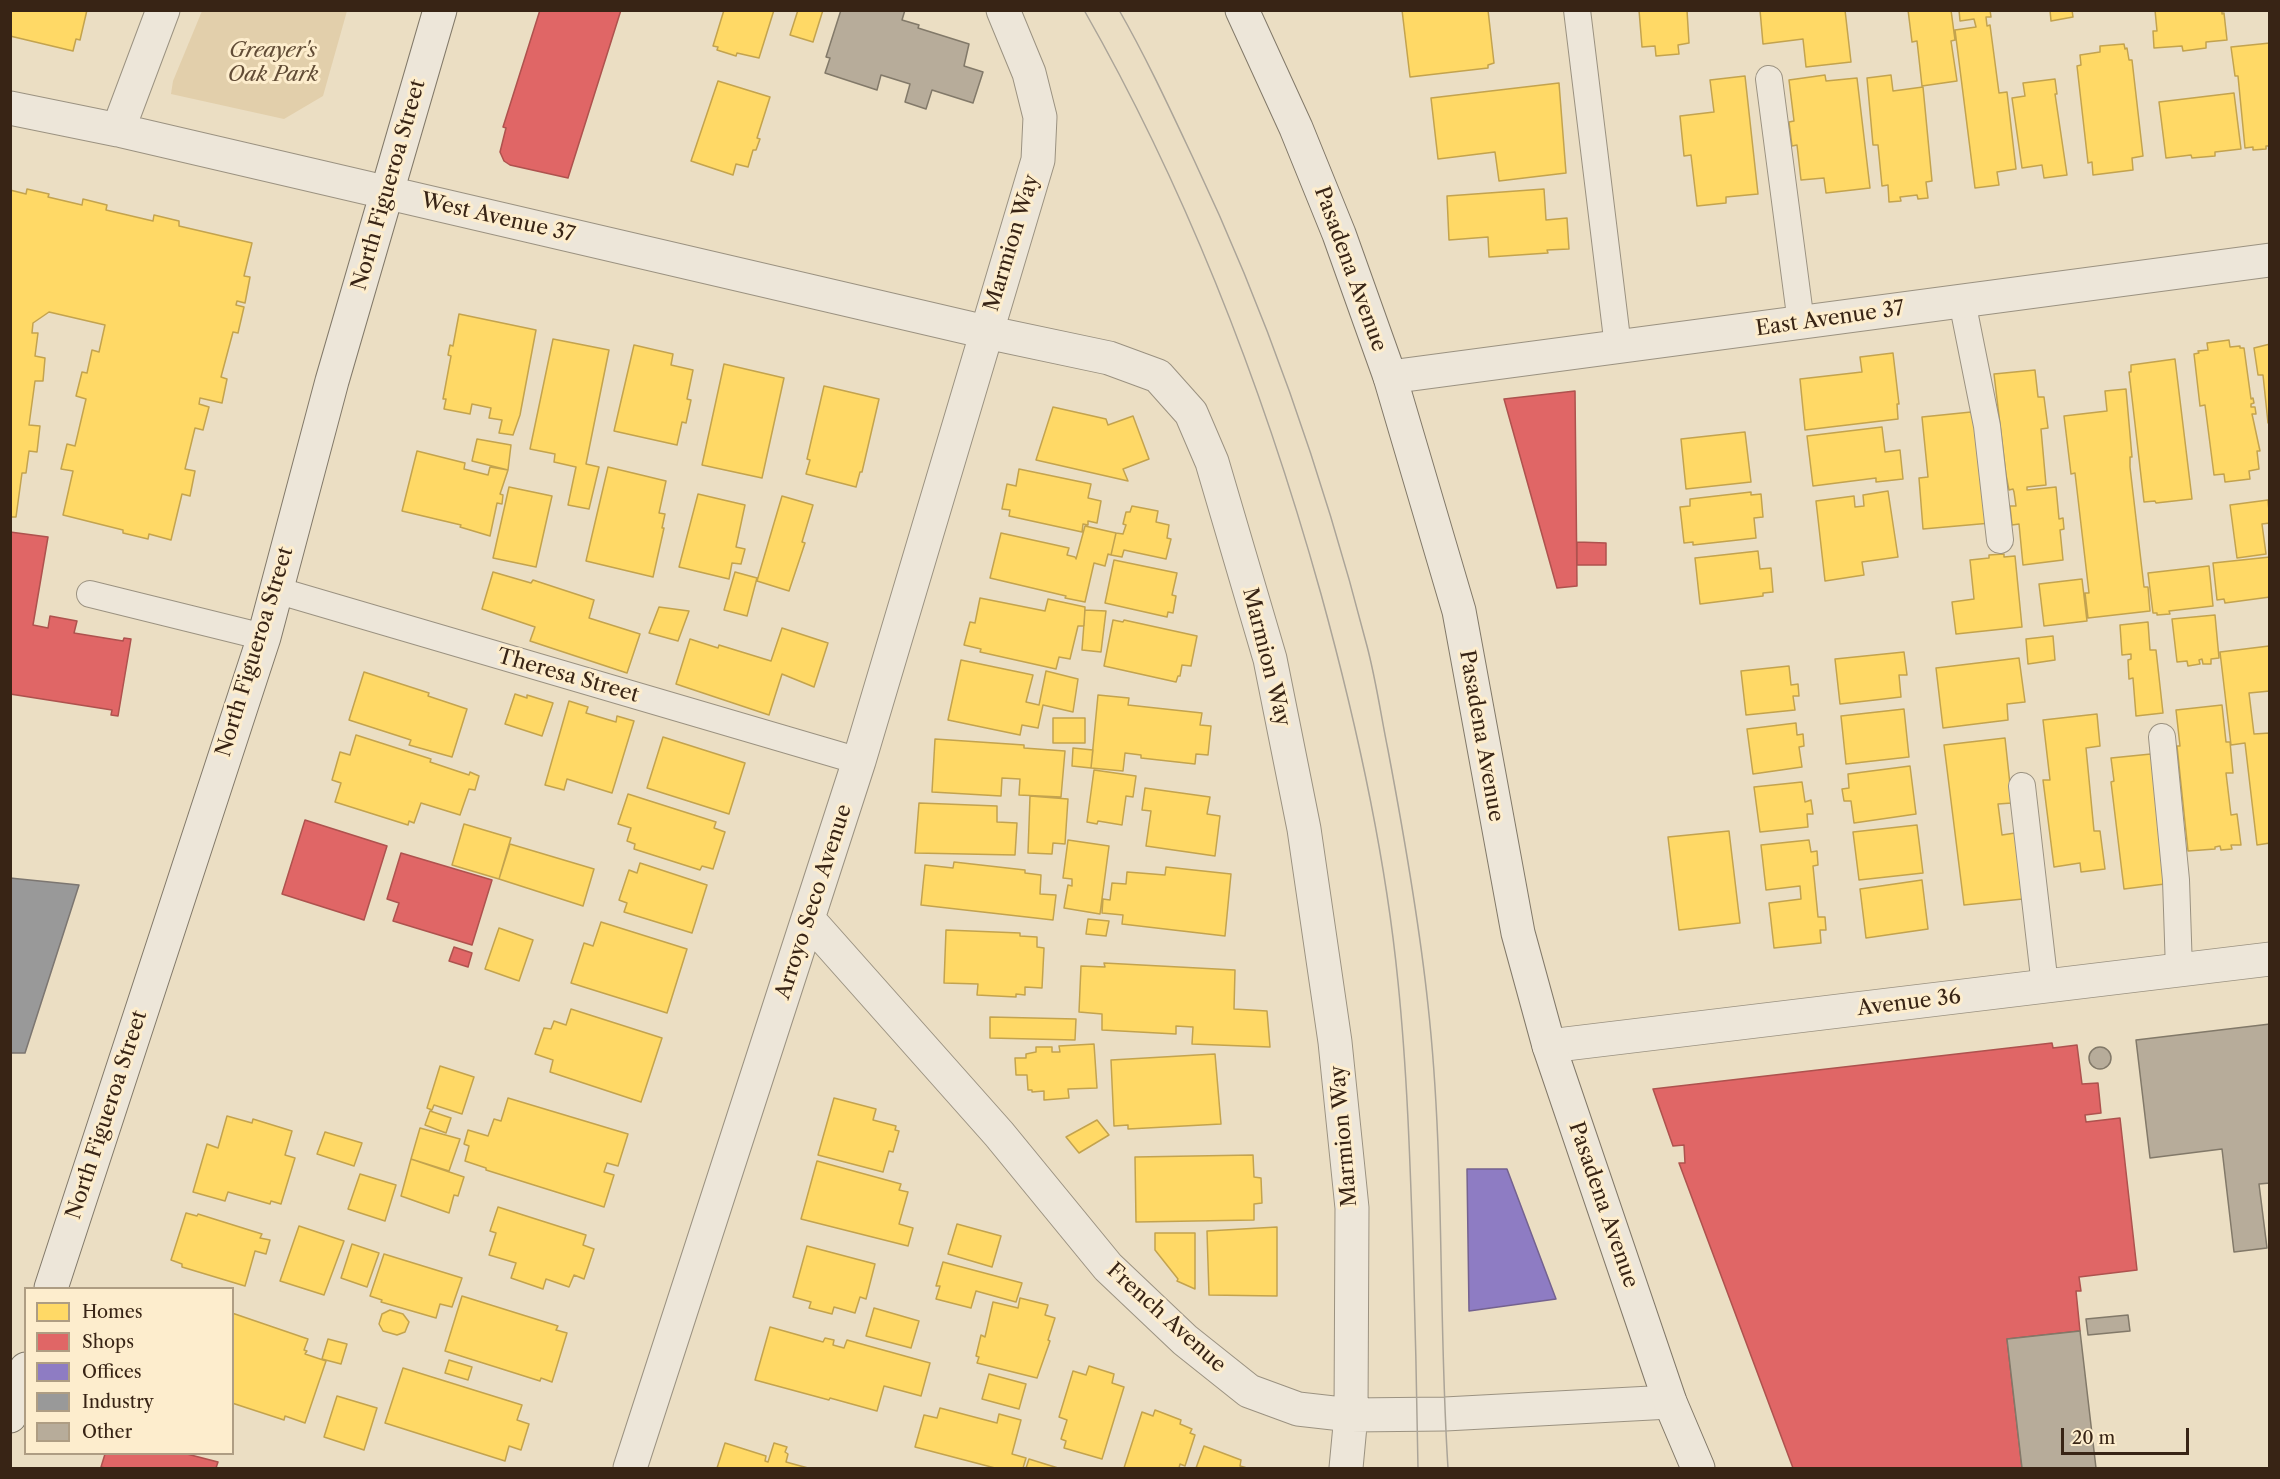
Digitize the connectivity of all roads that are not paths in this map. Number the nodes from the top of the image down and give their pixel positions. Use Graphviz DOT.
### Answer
graph roads {
  1 [pos="163,10"];
  2 [pos="440,10"];
  3 [pos="1003,10"];
  4 [pos="1242,10"];
  5 [pos="1577,10"];
  6 [pos="1769,80"];
  7 [pos="10,108"];
  8 [pos="118,130"];
  9 [pos="386,192"];
  10 [pos="2270,260"];
  11 [pos="1962,301"];
  12 [pos="1801,323"];
  13 [pos="986,332"];
  14 [pos="1618,346"];
  15 [pos="1390,377"];
  16 [pos="2000,540"];
  17 [pos="276,590"];
  18 [pos="90,594"];
  19 [pos="264,637"];
  20 [pos="2162,737"];
  21 [pos="859,761"];
  22 [pos="2022,786"];
  23 [pos="808,919"];
  24 [pos="2270,959"];
  25 [pos="2179,970"];
  26 [pos="2045,986"];
  27 [pos="1549,1046"];
  28 [pos="51,1287"];
  29 [pos="24,1375"];
  30 [pos="1670,1402"];
  31 [pos="1351,1415"];
  32 [pos="10,1416"];
  33 [pos="630,1468"];
  34 [pos="1346,1468"];
  35 [pos="1698,1468"];
  1 -- 8 [label="street"];
  2 -- 9 [label="street, North Figueroa Street"];
  3 -- 13 [label="street, Marmion Way"];
  4 -- 15 [label="street, Pasadena Avenue"];
  5 -- 14 [label="lane"];
  6 -- 12 [label="lane"];
  7 -- 8 [label="street, West Avenue 37"];
  8 -- 9 [label="street, West Avenue 37"];
  9 -- 13 [label="street, West Avenue 37"];
  9 -- 17 [label="street, North Figueroa Street"];
  10 -- 11 [label="street, East Avenue 37"];
  11 -- 12 [label="street, East Avenue 37"];
  11 -- 16 [label="lane"];
  12 -- 14 [label="street, East Avenue 37"];
  13 -- 21 [label="street, Arroyo Seco Avenue"];
  13 -- 31 [label="street, Marmion Way"];
  14 -- 15 [label="street, East Avenue 37"];
  15 -- 27 [label="street, Pasadena Avenue"];
  17 -- 19 [label="street, North Figueroa Street"];
  17 -- 21 [label="lane, Theresa Street"];
  18 -- 19 [label="lane"];
  19 -- 28 [label="street, North Figueroa Street"];
  20 -- 25 [label="lane"];
  21 -- 23 [label="street, Arroyo Seco Avenue"];
  22 -- 26 [label="lane"];
  23 -- 31 [label="street, French Avenue"];
  23 -- 33 [label="street, Arroyo Seco Avenue"];
  24 -- 25 [label="street, Avenue 36"];
  25 -- 26 [label="street, Avenue 36"];
  26 -- 27 [label="street, Avenue 36"];
  27 -- 30 [label="street, Pasadena Avenue"];
  29 -- 32 [label="street"];
  30 -- 31 [label="street, French Avenue"];
  30 -- 35 [label="street, Pasadena Avenue"];
  31 -- 34 [label="street, Marmion Way"];
}
